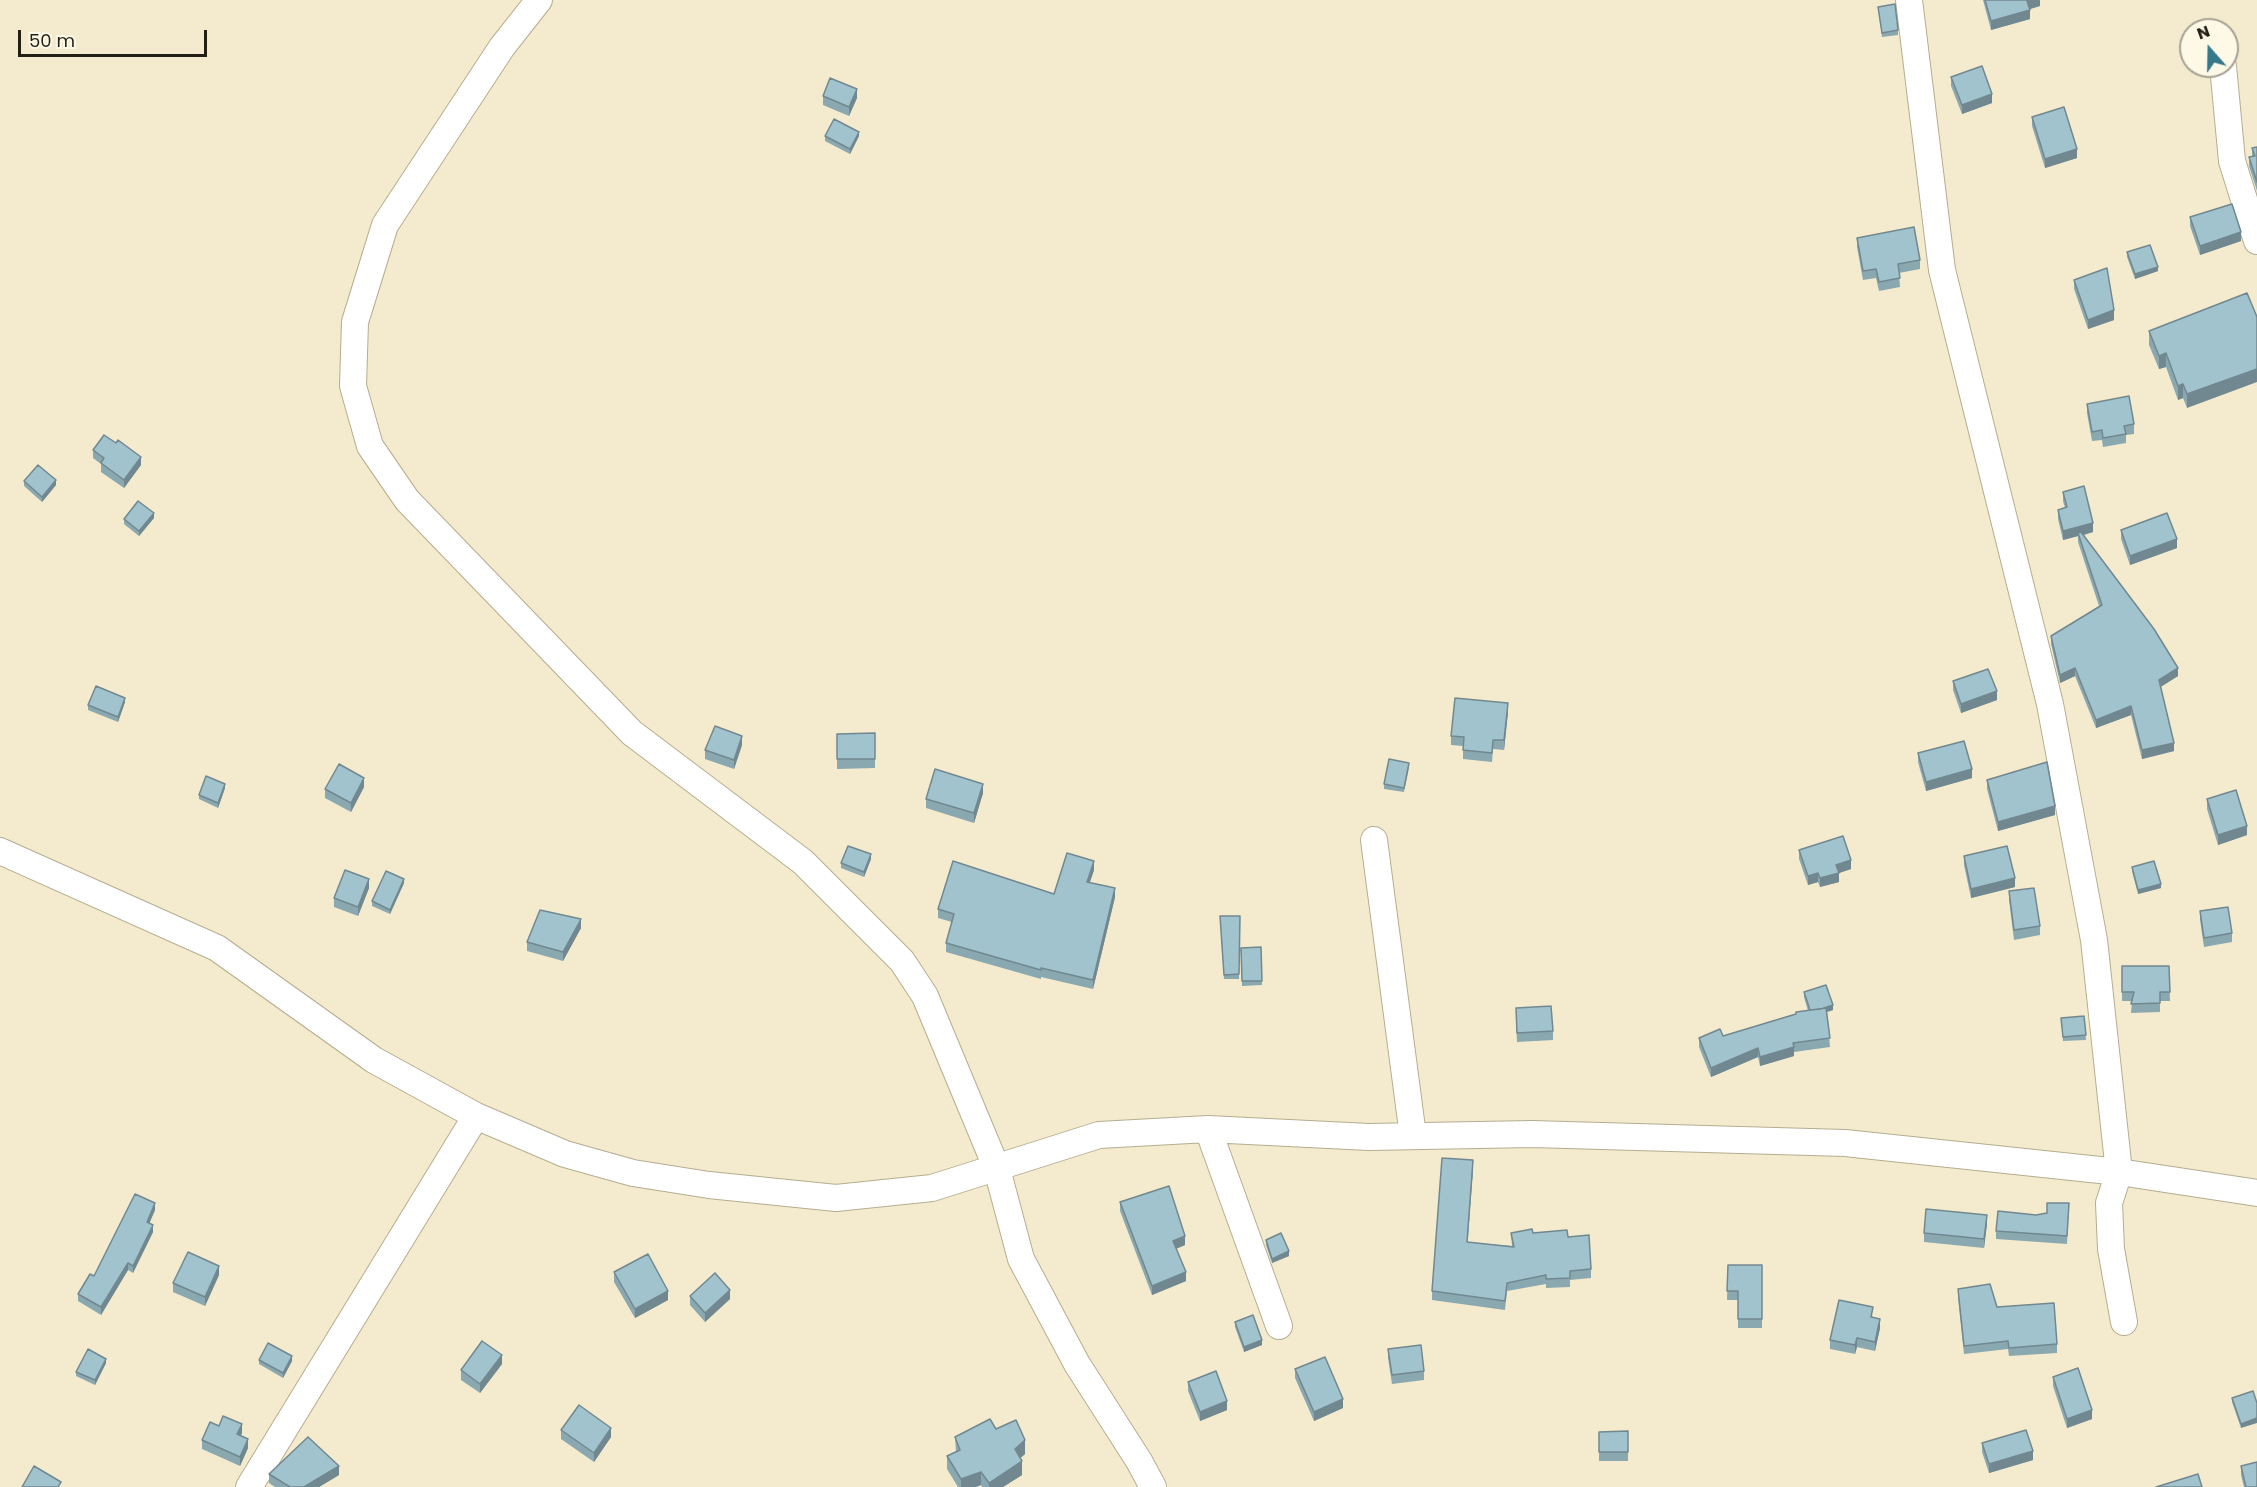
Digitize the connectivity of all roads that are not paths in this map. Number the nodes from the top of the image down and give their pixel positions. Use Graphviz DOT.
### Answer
graph roads {
  1 [pos="539,0"];
  2 [pos="1909,0"];
  3 [pos="2224,78"];
  4 [pos="2257,242"];
  5 [pos="1374,840"];
  6 [pos="0,851"];
  7 [pos="476,1116"];
  8 [pos="1208,1129"];
  9 [pos="1413,1136"];
  10 [pos="997,1169"];
  11 [pos="2119,1172"];
  12 [pos="2257,1193"];
  13 [pos="2124,1322"];
  14 [pos="1279,1326"];
  15 [pos="249,1487"];
  16 [pos="1153,1487"];
  1 -- 10 [label="street"];
  2 -- 11 [label="street"];
  3 -- 4 [label="street"];
  5 -- 9 [label="street"];
  6 -- 7 [label="street"];
  7 -- 10 [label="street"];
  7 -- 15 [label="street"];
  8 -- 9 [label="street"];
  8 -- 10 [label="street"];
  8 -- 14 [label="street"];
  9 -- 11 [label="street"];
  10 -- 16 [label="street"];
  11 -- 12 [label="street"];
  11 -- 13 [label="street"];
}
